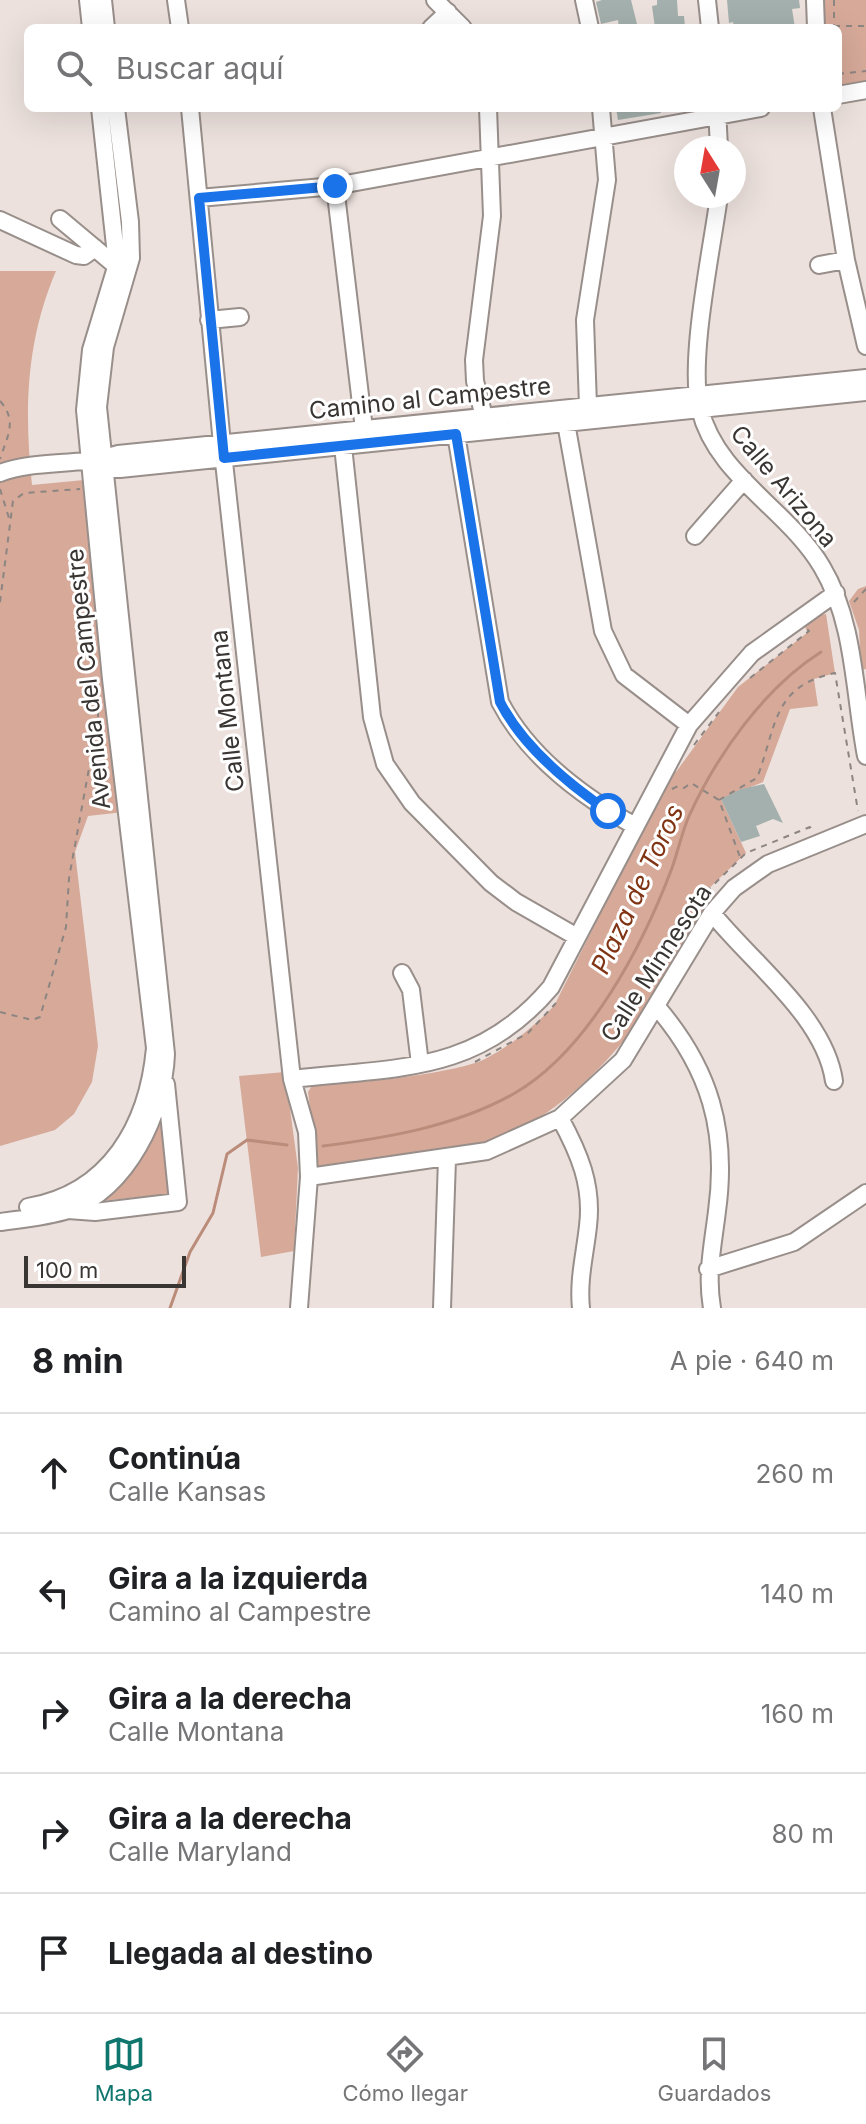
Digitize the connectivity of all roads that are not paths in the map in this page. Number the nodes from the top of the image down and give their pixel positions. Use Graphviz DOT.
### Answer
graph roads {
  1 [pos="88,0"];
  2 [pos="103,0"];
  3 [pos="176,0"];
  4 [pos="435,0"];
  5 [pos="584,0"];
  6 [pos="707,0"];
  7 [pos="815,0"];
  8 [pos="448,12"];
  9 [pos="91,24"];
  10 [pos="106,24"];
  11 [pos="179,24"];
  12 [pos="435,24"];
  13 [pos="459,24"];
  14 [pos="589,24"];
  15 [pos="710,24"];
  16 [pos="816,24"];
  17 [pos="866,90"];
  18 [pos="842,94"];
  19 [pos="101,112"];
  20 [pos="116,112"];
  21 [pos="190,112"];
  22 [pos="488,112"];
  23 [pos="601,112"];
  24 [pos="717,112"];
  25 [pos="823,112"];
  26 [pos="718,136"];
  27 [pos="604,138"];
  28 [pos="490,160"];
  29 [pos="335,186"];
  30 [pos="199,198"];
  31 [pos="717,208"];
  32 [pos="60,219"];
  33 [pos="0,220"];
  34 [pos="95,248"];
  35 [pos="846,260"];
  36 [pos="819,265"];
  37 [pos="122,271"];
  38 [pos="240,317"];
  39 [pos="209,320"];
  40 [pos="866,346"];
  41 [pos="866,378"];
  42 [pos="866,392"];
  43 [pos="699,402"];
  44 [pos="588,406"];
  45 [pos="484,417"];
  46 [pos="566,423"];
  47 [pos="364,429"];
  48 [pos="456,434"];
  49 [pos="343,446"];
  50 [pos="223,451"];
  51 [pos="97,464"];
  52 [pos="0,473"];
  53 [pos="744,480"];
  54 [pos="695,536"];
  55 [pos="836,593"];
  56 [pos="689,725"];
  57 [pos="866,756"];
  58 [pos="859,822"];
  59 [pos="635,826"];
  60 [pos="140,878"];
  61 [pos="706,910"];
  62 [pos="577,937"];
  63 [pos="402,973"];
  64 [pos="657,1007"];
  65 [pos="420,1064"];
  66 [pos="292,1079"];
  67 [pos="165,1080"];
  68 [pos="834,1081"];
  69 [pos="560,1118"];
  70 [pos="136,1139"];
  71 [pos="447,1159"];
  72 [pos="309,1177"];
  73 [pos="866,1193"];
  74 [pos="48,1203"];
  75 [pos="69,1210"];
  76 [pos="0,1211"];
  77 [pos="0,1222"];
  78 [pos="708,1269"];
  79 [pos="299,1308"];
  80 [pos="442,1308"];
  81 [pos="581,1308"];
  82 [pos="712,1308"];
  1 -- 9 [label="street"];
  2 -- 10 [label="street"];
  3 -- 11 [label="street"];
  4 -- 8 [label="street"];
  5 -- 14 [label="street"];
  6 -- 15 [label="street"];
  7 -- 16 [label="street"];
  8 -- 12 [label="street"];
  8 -- 13 [label="street"];
  17 -- 18 [label="street"];
  19 -- 37 [label="street, Avenida del Campestre"];
  20 -- 37 [label="street, Avenida del Campestre"];
  21 -- 30 [label="street, Calle Montana"];
  22 -- 28 [label="street"];
  23 -- 27 [label="street"];
  24 -- 26 [label="street"];
  24 -- 27 [label="street"];
  25 -- 35 [label="street"];
  27 -- 28 [label="street"];
  27 -- 44 [label="street"];
  28 -- 29 [label="street"];
  28 -- 45 [label="street"];
  29 -- 30 [label="street"];
  29 -- 47 [label="street"];
  30 -- 39 [label="street, Calle Montana"];
  31 -- 43 [label="street, Calle Arizona"];
  32 -- 34 [label="street"];
  33 -- 34 [label="street"];
  34 -- 37 [label="street"];
  35 -- 36 [label="street"];
  35 -- 40 [label="street"];
  37 -- 51 [label="street, Avenida del Campestre"];
  38 -- 39 [label="street"];
  39 -- 50 [label="street, Calle Montana"];
  41 -- 43 [label="street, Camino al Campestre"];
  42 -- 43 [label="street, Camino al Campestre"];
  43 -- 44 [label="street, Camino al Campestre"];
  43 -- 46 [label="street, Camino al Campestre"];
  43 -- 53 [label="street, Calle Arizona"];
  44 -- 45 [label="street, Camino al Campestre"];
  45 -- 47 [label="street, Camino al Campestre"];
  46 -- 48 [label="street, Camino al Campestre"];
  46 -- 56 [label="street"];
  47 -- 50 [label="street, Camino al Campestre"];
  48 -- 49 [label="street, Camino al Campestre"];
  48 -- 59 [label="street"];
  49 -- 50 [label="street, Camino al Campestre"];
  49 -- 62 [label="street"];
  50 -- 51 [label="street, Camino al Campestre"];
  50 -- 66 [label="street, Calle Montana"];
  51 -- 52 [label="street, Camino al Campestre"];
  51 -- 60 [label="street, Avenida del Campestre"];
  53 -- 54 [label="street"];
  53 -- 55 [label="street, Calle Arizona"];
  55 -- 56 [label="street"];
  55 -- 57 [label="street, Calle Arizona"];
  56 -- 59 [label="street"];
  58 -- 61 [label="street, Calle Minnesota"];
  59 -- 62 [label="street"];
  60 -- 67 [label="street, Avenida del Campestre"];
  60 -- 70 [label="street, Avenida del Campestre"];
  61 -- 64 [label="street, Calle Minnesota"];
  61 -- 68 [label="street"];
  62 -- 65 [label="street"];
  63 -- 65 [label="street"];
  64 -- 69 [label="street, Calle Minnesota"];
  64 -- 78 [label="street"];
  65 -- 66 [label="street"];
  66 -- 72 [label="street, Calle Montana"];
  67 -- 70 [label="street, Avenida del Campestre"];
  67 -- 75 [label="street, Avenida del Campestre"];
  69 -- 71 [label="street, Calle Minnesota"];
  69 -- 81 [label="street"];
  70 -- 74 [label="street, Avenida del Campestre"];
  70 -- 75 [label="street, Avenida del Campestre"];
  71 -- 72 [label="street, Calle Minnesota"];
  71 -- 80 [label="street"];
  72 -- 79 [label="street, Calle Montana"];
  73 -- 78 [label="street"];
  74 -- 75 [label="street, Avenida del Campestre"];
  74 -- 76 [label="street, Avenida del Campestre"];
  75 -- 77 [label="street, Avenida del Campestre"];
  78 -- 82 [label="street"];
}
